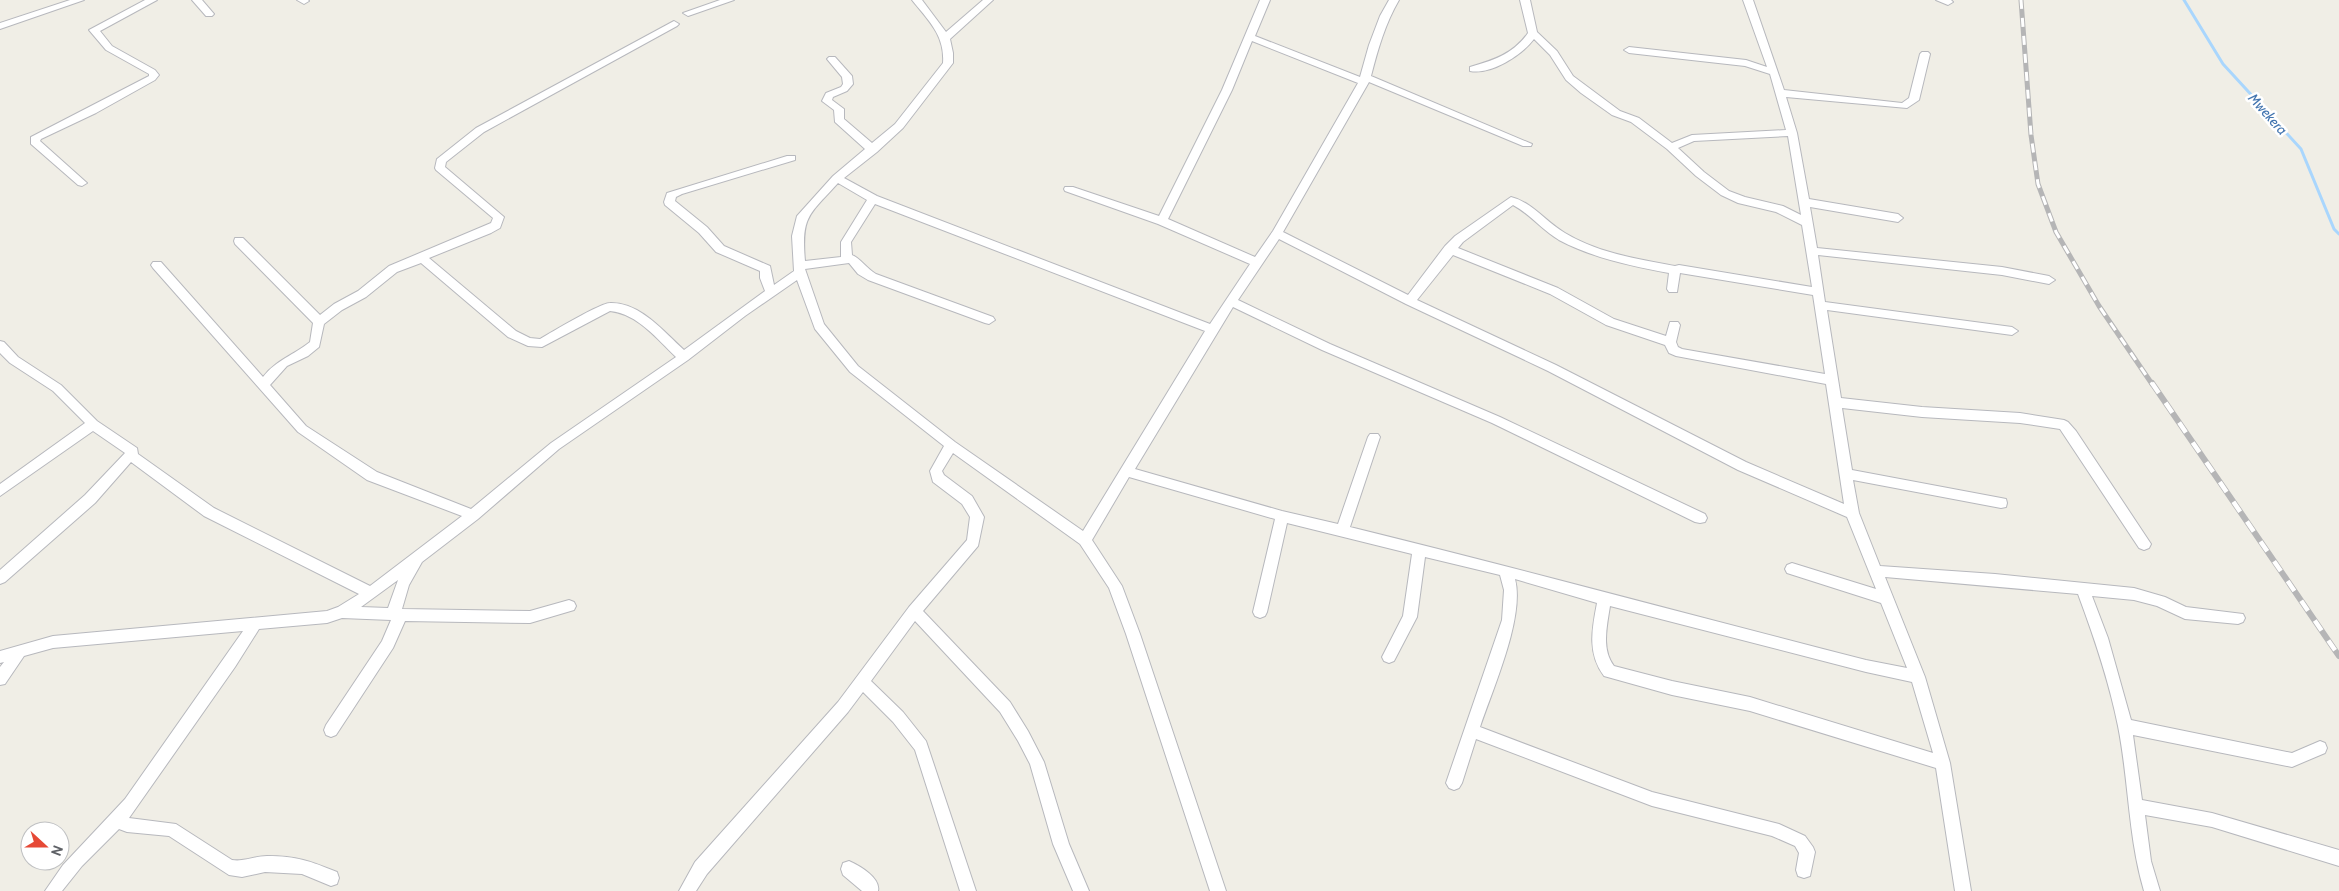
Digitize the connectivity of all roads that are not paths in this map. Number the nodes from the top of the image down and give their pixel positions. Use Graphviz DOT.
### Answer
graph roads {
  1 [pos="79,0"];
  2 [pos="152,0"];
  3 [pos="198,0"];
  4 [pos="729,0"];
  5 [pos="917,0"];
  6 [pos="988,0"];
  7 [pos="1265,0"];
  8 [pos="1394,0"];
  9 [pos="1525,0"];
  10 [pos="1748,0"];
  11 [pos="688,13"];
  12 [pos="209,14"];
  13 [pos="674,24"];
  14 [pos="0,26"];
  15 [pos="1534,33"];
  16 [pos="946,37"];
  17 [pos="1250,37"];
  18 [pos="1629,50"];
  19 [pos="1925,54"];
  20 [pos="832,59"];
  21 [pos="1473,70"];
  22 [pos="1774,72"];
  23 [pos="1365,79"];
  24 [pos="1780,93"];
  25 [pos="1792,133"];
  26 [pos="1527,144"];
  27 [pos="1671,147"];
  28 [pos="873,150"];
  29 [pos="791,158"];
  30 [pos="837,178"];
  31 [pos="82,183"];
  32 [pos="1069,189"];
  33 [pos="873,198"];
  34 [pos="1804,202"];
  35 [pos="1898,218"];
  36 [pos="1162,222"];
  37 [pos="1807,223"];
  38 [pos="1277,233"];
  39 [pos="239,241"];
  40 [pos="1449,249"];
  41 [pos="1812,251"];
  42 [pos="422,258"];
  43 [pos="847,258"];
  44 [pos="1257,262"];
  45 [pos="157,265"];
  46 [pos="799,270"];
  47 [pos="1675,270"];
  48 [pos="2049,280"];
  49 [pos="1673,289"];
  50 [pos="772,292"];
  51 [pos="1819,299"];
  52 [pos="1231,301"];
  53 [pos="1410,301"];
  54 [pos="989,320"];
  55 [pos="319,322"];
  56 [pos="1674,325"];
  57 [pos="1212,329"];
  58 [pos="2012,331"];
  59 [pos="1670,342"];
  60 [pos="0,345"];
  61 [pos="684,358"];
  62 [pos="1831,380"];
  63 [pos="263,385"];
  64 [pos="1834,402"];
  65 [pos="93,424"];
  66 [pos="1374,437"];
  67 [pos="951,445"];
  68 [pos="132,456"];
  69 [pos="1124,471"];
  70 [pos="1846,474"];
  71 [pos="0,491"];
  72 [pos="2001,503"];
  73 [pos="1852,513"];
  74 [pos="473,515"];
  75 [pos="1282,516"];
  76 [pos="1700,518"];
  77 [pos="1342,531"];
  78 [pos="1085,540"];
  79 [pos="2144,544"];
  80 [pos="1420,551"];
  81 [pos="420,554"];
  82 [pos="1792,569"];
  83 [pos="1506,571"];
  84 [pos="1875,571"];
  85 [pos="0,578"];
  86 [pos="2083,589"];
  87 [pos="371,593"];
  88 [pos="1604,599"];
  89 [pos="1888,599"];
  90 [pos="569,606"];
  91 [pos="914,611"];
  92 [pos="342,612"];
  93 [pos="1260,612"];
  94 [pos="397,614"];
  95 [pos="2238,618"];
  96 [pos="255,624"];
  97 [pos="19,652"];
  98 [pos="1388,657"];
  99 [pos="0,658"];
  100 [pos="1918,677"];
  101 [pos="0,679"];
  102 [pos="862,682"];
  103 [pos="2125,726"];
  104 [pos="331,730"];
  105 [pos="1473,731"];
  106 [pos="2320,748"];
  107 [pos="1943,763"];
  108 [pos="1454,783"];
  109 [pos="2136,806"];
  110 [pos="121,815"];
  111 [pos="2339,858"];
  112 [pos="850,869"];
  113 [pos="1804,870"];
  114 [pos="331,878"];
  115 [pos="53,891"];
  116 [pos="687,891"];
  117 [pos="870,891"];
  118 [pos="968,891"];
  119 [pos="1081,891"];
  120 [pos="1218,891"];
  121 [pos="1963,891"];
  122 [pos="2152,891"];
  1 -- 14 [label="street"];
  2 -- 31 [label="street"];
  3 -- 12 [label="street"];
  4 -- 11 [label="street"];
  5 -- 16 [label="street"];
  6 -- 16 [label="street"];
  7 -- 17 [label="street"];
  8 -- 23 [label="street"];
  9 -- 15 [label="street"];
  10 -- 22 [label="street"];
  13 -- 42 [label="street"];
  15 -- 21 [label="street"];
  15 -- 27 [label="street"];
  16 -- 28 [label="street"];
  17 -- 23 [label="street"];
  17 -- 36 [label="street"];
  18 -- 22 [label="street"];
  19 -- 24 [label="street"];
  20 -- 28 [label="street"];
  22 -- 24 [label="street"];
  23 -- 26 [label="street"];
  23 -- 38 [label="street"];
  24 -- 25 [label="street"];
  25 -- 27 [label="street"];
  25 -- 34 [label="street"];
  27 -- 37 [label="street"];
  28 -- 30 [label="street"];
  29 -- 50 [label="street"];
  30 -- 33 [label="street"];
  30 -- 46 [label="street"];
  32 -- 36 [label="street"];
  33 -- 43 [label="street"];
  33 -- 57 [label="street"];
  34 -- 35 [label="street"];
  34 -- 37 [label="street"];
  36 -- 44 [label="street"];
  37 -- 41 [label="street"];
  38 -- 44 [label="street"];
  38 -- 53 [label="street"];
  39 -- 55 [label="street"];
  40 -- 47 [label="street"];
  40 -- 53 [label="street"];
  40 -- 59 [label="street"];
  41 -- 48 [label="street"];
  41 -- 51 [label="street"];
  42 -- 55 [label="street"];
  42 -- 61 [label="street"];
  43 -- 46 [label="street"];
  43 -- 54 [label="street"];
  44 -- 52 [label="street"];
  45 -- 63 [label="street"];
  46 -- 50 [label="street"];
  46 -- 67 [label="street"];
  47 -- 49 [label="street"];
  47 -- 51 [label="street"];
  50 -- 61 [label="street"];
  51 -- 58 [label="street"];
  51 -- 62 [label="street"];
  52 -- 57 [label="street"];
  52 -- 76 [label="street"];
  53 -- 73 [label="street"];
  55 -- 63 [label="street"];
  56 -- 59 [label="street"];
  57 -- 69 [label="street"];
  59 -- 62 [label="street"];
  60 -- 65 [label="street"];
  61 -- 74 [label="street"];
  62 -- 64 [label="street"];
  63 -- 74 [label="street"];
  64 -- 70 [label="street"];
  64 -- 79 [label="street"];
  65 -- 68 [label="street"];
  65 -- 71 [label="street"];
  66 -- 77 [label="street"];
  67 -- 78 [label="street"];
  67 -- 91 [label="street"];
  68 -- 85 [label="street"];
  68 -- 87 [label="street"];
  69 -- 75 [label="street"];
  69 -- 78 [label="street"];
  70 -- 72 [label="street"];
  70 -- 73 [label="street"];
  73 -- 84 [label="street"];
  74 -- 81 [label="street"];
  75 -- 77 [label="street"];
  75 -- 93 [label="street"];
  77 -- 80 [label="street"];
  78 -- 120 [label="street"];
  80 -- 83 [label="street"];
  80 -- 98 [label="street"];
  81 -- 87 [label="street"];
  81 -- 94 [label="street"];
  82 -- 89 [label="street"];
  83 -- 88 [label="street"];
  83 -- 105 [label="street"];
  84 -- 86 [label="street"];
  84 -- 89 [label="street"];
  86 -- 95 [label="street"];
  86 -- 103 [label="street"];
  87 -- 92 [label="street"];
  88 -- 100 [label="street"];
  88 -- 107 [label="street"];
  89 -- 100 [label="street"];
  90 -- 94 [label="street"];
  91 -- 102 [label="street"];
  91 -- 119 [label="street"];
  92 -- 94 [label="street"];
  92 -- 96 [label="street"];
  94 -- 104 [label="street"];
  96 -- 97 [label="street"];
  96 -- 110 [label="street"];
  97 -- 99 [label="street"];
  97 -- 101 [label="street"];
  100 -- 107 [label="street"];
  102 -- 116 [label="street"];
  102 -- 118 [label="street"];
  103 -- 106 [label="street"];
  103 -- 109 [label="street"];
  105 -- 108 [label="street"];
  105 -- 113 [label="street"];
  107 -- 121 [label="street"];
  109 -- 111 [label="street"];
  109 -- 122 [label="street"];
  110 -- 114 [label="street"];
  110 -- 115 [label="street"];
  112 -- 117 [label="street"];
}
